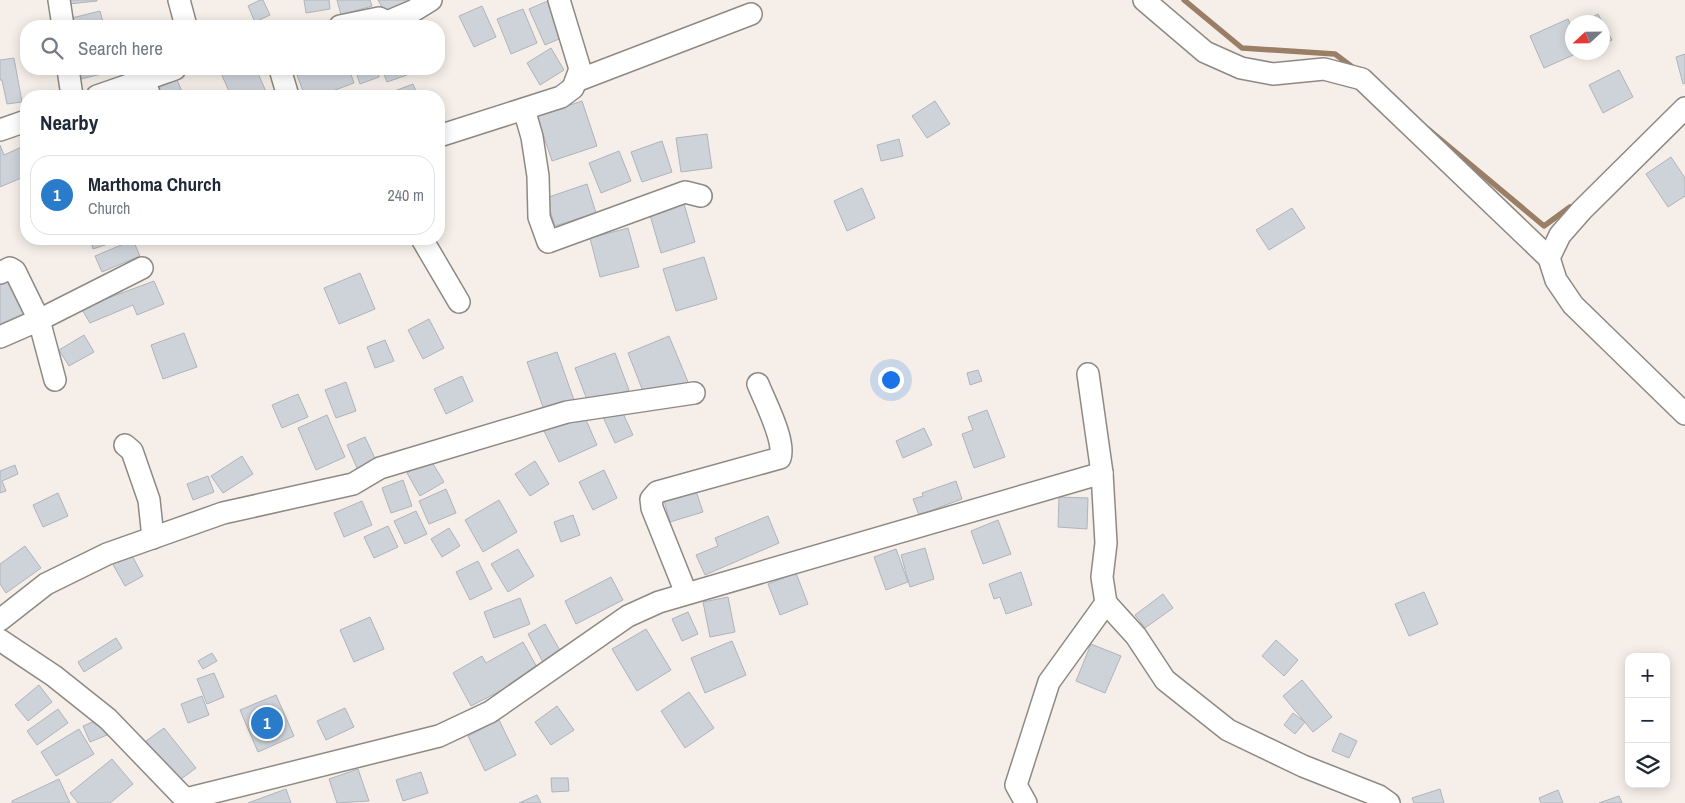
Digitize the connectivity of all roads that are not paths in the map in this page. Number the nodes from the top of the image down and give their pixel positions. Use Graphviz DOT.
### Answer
graph roads {
  1 [pos="59,0"];
  2 [pos="179,0"];
  3 [pos="431,0"];
  4 [pos="559,0"];
  5 [pos="1144,0"];
  6 [pos="751,14"];
  7 [pos="62,20"];
  8 [pos="184,20"];
  9 [pos="369,20"];
  10 [pos="383,20"];
  11 [pos="392,20"];
  12 [pos="69,75"];
  13 [pos="166,75"];
  14 [pos="282,75"];
  15 [pos="576,81"];
  16 [pos="147,88"];
  17 [pos="71,90"];
  18 [pos="134,90"];
  19 [pos="286,90"];
  20 [pos="1685,108"];
  21 [pos="524,109"];
  22 [pos="20,123"];
  23 [pos="0,130"];
  24 [pos="445,134"];
  25 [pos="701,196"];
  26 [pos="426,245"];
  27 [pos="1549,258"];
  28 [pos="142,268"];
  29 [pos="0,273"];
  30 [pos="459,302"];
  31 [pos="40,320"];
  32 [pos="0,336"];
  33 [pos="1088,374"];
  34 [pos="55,380"];
  35 [pos="758,384"];
  36 [pos="694,393"];
  37 [pos="1685,414"];
  38 [pos="125,446"];
  39 [pos="1102,473"];
  40 [pos="153,538"];
  41 [pos="686,594"];
  42 [pos="1106,603"];
  43 [pos="0,620"];
  44 [pos="0,640"];
  45 [pos="188,801"];
  46 [pos="1026,803"];
  47 [pos="1389,803"];
  1 -- 7 [label="street"];
  2 -- 8 [label="street"];
  3 -- 11 [label="street"];
  4 -- 15 [label="street"];
  5 -- 27 [label="street"];
  6 -- 15 [label="street"];
  9 -- 10 [label="street"];
  12 -- 17 [label="street"];
  13 -- 16 [label="street"];
  14 -- 19 [label="street"];
  15 -- 21 [label="street"];
  16 -- 18 [label="street"];
  20 -- 27 [label="street"];
  21 -- 24 [label="street"];
  21 -- 25 [label="street"];
  22 -- 23 [label="street"];
  26 -- 30 [label="street"];
  27 -- 37 [label="street"];
  28 -- 31 [label="street"];
  29 -- 31 [label="street"];
  31 -- 32 [label="street"];
  31 -- 34 [label="street"];
  33 -- 39 [label="street"];
  35 -- 41 [label="street"];
  36 -- 40 [label="street"];
  38 -- 40 [label="street"];
  39 -- 41 [label="street"];
  39 -- 42 [label="street"];
  40 -- 43 [label="street"];
  41 -- 45 [label="street"];
  42 -- 46 [label="street"];
  42 -- 47 [label="street"];
  44 -- 45 [label="street"];
}
